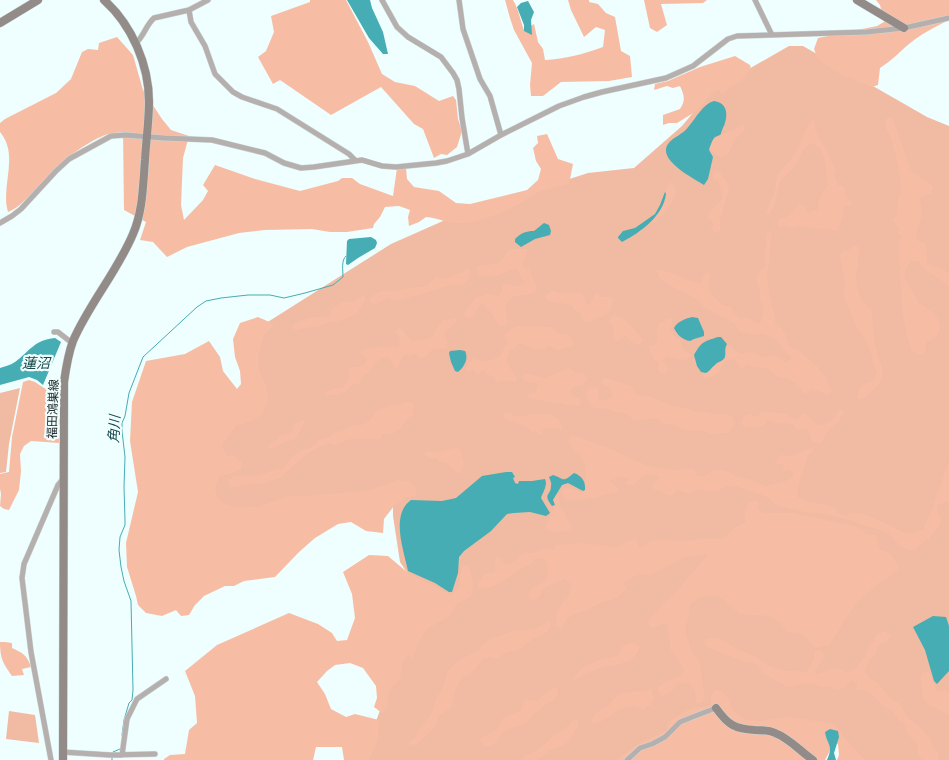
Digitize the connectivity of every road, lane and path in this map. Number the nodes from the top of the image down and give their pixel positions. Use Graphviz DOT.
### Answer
graph roads {
  1 [pos="38,0"];
  2 [pos="104,0"];
  3 [pos="208,0"];
  4 [pos="382,0"];
  5 [pos="459,0"];
  6 [pos="755,0"];
  7 [pos="857,0"];
  8 [pos="189,10"];
  9 [pos="949,18"];
  10 [pos="0,23"];
  11 [pos="904,28"];
  12 [pos="772,35"];
  13 [pos="136,43"];
  14 [pos="501,134"];
  15 [pos="147,137"];
  16 [pos="468,154"];
  17 [pos="355,160"];
  18 [pos="0,223"];
  19 [pos="54,332"];
  20 [pos="72,343"];
  21 [pos="62,480"];
  22 [pos="166,679"];
  23 [pos="716,708"];
  24 [pos="155,754"];
  25 [pos="122,755"];
  26 [pos="63,756"];
  27 [pos="110,758"];
  28 [pos="51,760"];
  29 [pos="627,760"];
  30 [pos="813,760"];
  1 -- 10 [label="main road"];
  2 -- 13 [label="main road, 福田鴻巣線"];
  3 -- 8 [label="street"];
  4 -- 16 [label="street"];
  5 -- 14 [label="street"];
  6 -- 12 [label="street"];
  7 -- 11 [label="main road"];
  8 -- 13 [label="street"];
  8 -- 17 [label="street"];
  9 -- 11 [label="street"];
  11 -- 12 [label="street"];
  12 -- 14 [label="street"];
  13 -- 15 [label="main road, 福田鴻巣線"];
  14 -- 16 [label="street"];
  15 -- 17 [label="street"];
  15 -- 18 [label="street"];
  15 -- 20 [label="main road, 福田鴻巣線"];
  16 -- 17 [label="street"];
  19 -- 20 [label="street"];
  20 -- 21 [label="main road, 福田鴻巣線"];
  21 -- 26 [label="main road, 福田鴻巣線"];
  21 -- 28 [label="street"];
  22 -- 25 [label="street"];
  23 -- 29 [label="street"];
  23 -- 30 [label="main road"];
  24 -- 25 [label="street"];
  25 -- 27 [label="street"];
  26 -- 27 [label="street"];
}
